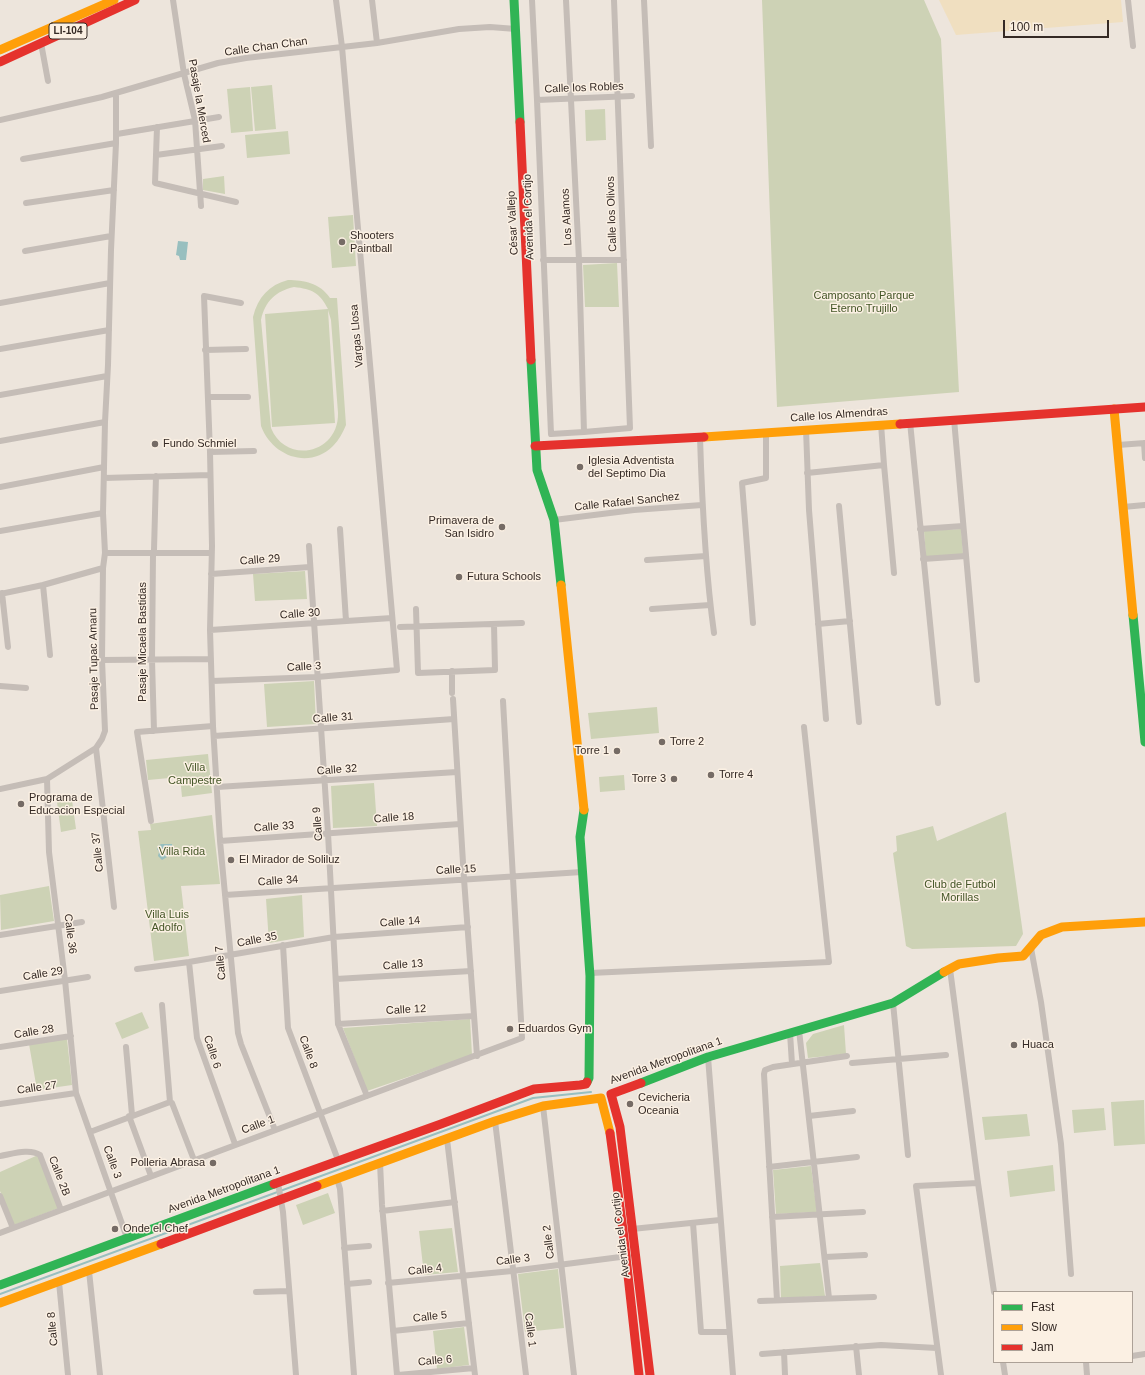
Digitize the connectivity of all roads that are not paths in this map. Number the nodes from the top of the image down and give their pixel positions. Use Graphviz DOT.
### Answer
graph roads {
  1 [pos="114,0"];
  2 [pos="135,0"];
  3 [pos="173,0"];
  4 [pos="336,0"];
  5 [pos="372,0"];
  6 [pos="514,0"];
  7 [pos="532,0"];
  8 [pos="566,0"];
  9 [pos="614,0"];
  10 [pos="644,0"];
  11 [pos="1128,0"];
  12 [pos="53,27"];
  13 [pos="516,29"];
  14 [pos="57,36"];
  15 [pos="41,43"];
  16 [pos="377,43"];
  17 [pos="1133,46"];
  18 [pos="342,47"];
  19 [pos="0,50"];
  20 [pos="0,62"];
  21 [pos="184,74"];
  22 [pos="48,81"];
  23 [pos="116,93"];
  24 [pos="632,96"];
  25 [pos="618,97"];
  26 [pos="571,98"];
  27 [pos="537,100"];
  28 [pos="219,117"];
  29 [pos="0,120"];
  30 [pos="195,120"];
  31 [pos="157,127"];
  32 [pos="116,134"];
  33 [pos="116,143"];
  34 [pos="222,146"];
  35 [pos="651,146"];
  36 [pos="198,149"];
  37 [pos="156,155"];
  38 [pos="23,159"];
  39 [pos="114,190"];
  40 [pos="200,194"];
  41 [pos="236,202"];
  42 [pos="26,203"];
  43 [pos="201,206"];
  44 [pos="112,236"];
  45 [pos="25,251"];
  46 [pos="543,260"];
  47 [pos="579,260"];
  48 [pos="624,260"];
  49 [pos="110,283"];
  50 [pos="0,303"];
  51 [pos="241,303"];
  52 [pos="109,330"];
  53 [pos="0,349"];
  54 [pos="246,349"];
  55 [pos="205,350"];
  56 [pos="108,376"];
  57 [pos="0,395"];
  58 [pos="208,397"];
  59 [pos="248,397"];
  60 [pos="1145,407"];
  61 [pos="1114,409"];
  62 [pos="954,419"];
  63 [pos="105,422"];
  64 [pos="910,422"];
  65 [pos="881,424"];
  66 [pos="806,429"];
  67 [pos="584,432"];
  68 [pos="766,432"];
  69 [pos="700,437"];
  70 [pos="0,441"];
  71 [pos="1144,443"];
  72 [pos="1118,445"];
  73 [pos="535,446"];
  74 [pos="254,451"];
  75 [pos="210,452"];
  76 [pos="1145,458"];
  77 [pos="884,465"];
  78 [pos="104,467"];
  79 [pos="807,473"];
  80 [pos="210,475"];
  81 [pos="156,476"];
  82 [pos="104,478"];
  83 [pos="0,487"];
  84 [pos="702,505"];
  85 [pos="1145,505"];
  86 [pos="839,506"];
  87 [pos="1123,507"];
  88 [pos="103,514"];
  89 [pos="554,520"];
  90 [pos="964,526"];
  91 [pos="340,529"];
  92 [pos="920,529"];
  93 [pos="0,532"];
  94 [pos="309,546"];
  95 [pos="153,552"];
  96 [pos="104,553"];
  97 [pos="211,553"];
  98 [pos="706,556"];
  99 [pos="966,556"];
  100 [pos="924,559"];
  101 [pos="647,560"];
  102 [pos="310,567"];
  103 [pos="103,568"];
  104 [pos="894,573"];
  105 [pos="211,574"];
  106 [pos="43,585"];
  107 [pos="1,594"];
  108 [pos="710,605"];
  109 [pos="416,608"];
  110 [pos="652,609"];
  111 [pos="392,618"];
  112 [pos="346,621"];
  113 [pos="850,622"];
  114 [pos="522,623"];
  115 [pos="753,623"];
  116 [pos="314,624"];
  117 [pos="494,624"];
  118 [pos="818,624"];
  119 [pos="400,627"];
  120 [pos="416,627"];
  121 [pos="210,630"];
  122 [pos="714,633"];
  123 [pos="8,647"];
  124 [pos="50,655"];
  125 [pos="211,659"];
  126 [pos="102,660"];
  127 [pos="152,660"];
  128 [pos="397,670"];
  129 [pos="452,671"];
  130 [pos="318,677"];
  131 [pos="977,680"];
  132 [pos="212,681"];
  133 [pos="0,686"];
  134 [pos="26,688"];
  135 [pos="1143,689"];
  136 [pos="503,701"];
  137 [pos="938,703"];
  138 [pos="454,719"];
  139 [pos="826,719"];
  140 [pos="859,722"];
  141 [pos="213,726"];
  142 [pos="804,727"];
  143 [pos="322,728"];
  144 [pos="154,731"];
  145 [pos="214,736"];
  146 [pos="1145,742"];
  147 [pos="96,748"];
  148 [pos="457,772"];
  149 [pos="47,779"];
  150 [pos="325,781"];
  151 [pos="217,787"];
  152 [pos="0,789"];
  153 [pos="151,821"];
  154 [pos="460,824"];
  155 [pos="328,833"];
  156 [pos="220,841"];
  157 [pos="582,872"];
  158 [pos="512,877"];
  159 [pos="464,879"];
  160 [pos="331,887"];
  161 [pos="225,895"];
  162 [pos="114,907"];
  163 [pos="82,922"];
  164 [pos="1145,922"];
  165 [pos="58,926"];
  166 [pos="468,927"];
  167 [pos="0,935"];
  168 [pos="334,937"];
  169 [pos="283,945"];
  170 [pos="1031,948"];
  171 [pos="230,955"];
  172 [pos="189,962"];
  173 [pos="137,969"];
  174 [pos="950,969"];
  175 [pos="471,971"];
  176 [pos="590,973"];
  177 [pos="88,977"];
  178 [pos="336,979"];
  179 [pos="65,980"];
  180 [pos="0,991"];
  181 [pos="893,1003"];
  182 [pos="162,1005"];
  183 [pos="474,1016"];
  184 [pos="338,1024"];
  185 [pos="794,1032"];
  186 [pos="71,1036"];
  187 [pos="0,1047"];
  188 [pos="126,1047"];
  189 [pos="946,1055"];
  190 [pos="477,1056"];
  191 [pos="847,1056"];
  192 [pos="708,1057"];
  193 [pos="899,1059"];
  194 [pos="803,1062"];
  195 [pos="852,1063"];
  196 [pos="792,1064"];
  197 [pos="76,1093"];
  198 [pos="611,1094"];
  199 [pos="367,1096"];
  200 [pos="601,1098"];
  201 [pos="170,1102"];
  202 [pos="0,1104"];
  203 [pos="543,1106"];
  204 [pos="853,1111"];
  205 [pos="320,1113"];
  206 [pos="130,1116"];
  207 [pos="809,1116"];
  208 [pos="495,1121"];
  209 [pos="275,1130"];
  210 [pos="90,1132"];
  211 [pos="444,1132"];
  212 [pos="235,1144"];
  213 [pos="908,1155"];
  214 [pos="0,1156"];
  215 [pos="857,1157"];
  216 [pos="194,1160"];
  217 [pos="338,1160"];
  218 [pos="814,1162"];
  219 [pos="380,1163"];
  220 [pos="769,1167"];
  221 [pos="151,1176"];
  222 [pos="337,1179"];
  223 [pos="978,1183"];
  224 [pos="278,1185"];
  225 [pos="111,1191"];
  226 [pos="0,1196"];
  227 [pos="281,1198"];
  228 [pos="454,1202"];
  229 [pos="237,1207"];
  230 [pos="62,1210"];
  231 [pos="382,1211"];
  232 [pos="863,1212"];
  233 [pos="820,1214"];
  234 [pos="772,1217"];
  235 [pos="720,1220"];
  236 [pos="693,1223"];
  237 [pos="13,1228"];
  238 [pos="632,1230"];
  239 [pos="0,1233"];
  240 [pos="127,1238"];
  241 [pos="369,1246"];
  242 [pos="344,1248"];
  243 [pos="865,1255"];
  244 [pos="636,1256"];
  245 [pos="626,1257"];
  246 [pos="825,1257"];
  247 [pos="562,1265"];
  248 [pos="89,1270"];
  249 [pos="512,1271"];
  250 [pos="1071,1274"];
  251 [pos="464,1276"];
  252 [pos="59,1282"];
  253 [pos="369,1282"];
  254 [pos="388,1283"];
  255 [pos="347,1284"];
  256 [pos="0,1285"];
  257 [pos="288,1290"];
  258 [pos="994,1291"];
  259 [pos="256,1292"];
  260 [pos="874,1297"];
  261 [pos="829,1298"];
  262 [pos="777,1300"];
  263 [pos="760,1301"];
  264 [pos="0,1303"];
  265 [pos="469,1323"];
  266 [pos="393,1331"];
  267 [pos="729,1332"];
  268 [pos="856,1346"];
  269 [pos="937,1348"];
  270 [pos="784,1352"];
  271 [pos="762,1354"];
  272 [pos="1145,1354"];
  273 [pos="1133,1356"];
  274 [pos="1003,1363"];
  275 [pos="1086,1363"];
  276 [pos="474,1368"];
  277 [pos="68,1375"];
  278 [pos="100,1375"];
  279 [pos="296,1375"];
  280 [pos="354,1375"];
  281 [pos="397,1375"];
  282 [pos="475,1375"];
  283 [pos="526,1375"];
  284 [pos="574,1375"];
  285 [pos="639,1375"];
  286 [pos="650,1375"];
  287 [pos="732,1375"];
  288 [pos="785,1375"];
  289 [pos="860,1375"];
  290 [pos="941,1375"];
  291 [pos="1005,1375"];
  292 [pos="1087,1375"];
  1 -- 12 [label="main road, LI-104"];
  2 -- 14 [label="main road, LI-104"];
  3 -- 21 [label="street, Pasaje la Merced"];
  4 -- 18 [label="street, Vargas Llosa"];
  5 -- 16 [label="street"];
  6 -- 13 [label="main road, César Vallejo"];
  7 -- 27 [label="street, Avenida el Cortijo"];
  8 -- 26 [label="street, Los Alamos"];
  9 -- 25 [label="street, Calle los Olivos"];
  10 -- 35 [label="street"];
  11 -- 17 [label="street"];
  12 -- 14 [label="main road"];
  12 -- 19 [label="main road, LI-104"];
  13 -- 16 [label="street, Calle Chan Chan"];
  13 -- 73 [label="main road, César Vallejo"];
  14 -- 15 [label="main road, LI-104"];
  15 -- 20 [label="main road, LI-104"];
  15 -- 22 [label="street"];
  16 -- 18 [label="street, Calle Chan Chan"];
  18 -- 21 [label="street, Calle Chan Chan"];
  18 -- 111 [label="street, Vargas Llosa"];
  21 -- 23 [label="street, Calle Chan Chan"];
  21 -- 30 [label="street, Pasaje la Merced"];
  23 -- 29 [label="street, Calle Chan Chan"];
  23 -- 32 [label="street, Pasaje Tupac Amaru"];
  24 -- 25 [label="street, Calle los Robles"];
  25 -- 26 [label="street, Calle los Robles"];
  25 -- 48 [label="street, Calle los Olivos"];
  26 -- 27 [label="street, Calle los Robles"];
  26 -- 47 [label="street, Los Alamos"];
  27 -- 46 [label="street, Avenida el Cortijo"];
  28 -- 30 [label="street"];
  30 -- 31 [label="street"];
  30 -- 36 [label="street, Pasaje la Merced"];
  31 -- 32 [label="street"];
  31 -- 37 [label="street"];
  32 -- 33 [label="street, Pasaje Tupac Amaru"];
  33 -- 38 [label="street"];
  33 -- 39 [label="street, Pasaje Tupac Amaru"];
  34 -- 36 [label="street"];
  36 -- 37 [label="street"];
  36 -- 40 [label="street, Pasaje la Merced"];
  37 -- 40 [label="street"];
  39 -- 42 [label="street"];
  39 -- 44 [label="street, Pasaje Tupac Amaru"];
  40 -- 41 [label="street"];
  40 -- 43 [label="street, Pasaje la Merced"];
  44 -- 45 [label="street"];
  44 -- 49 [label="street, Pasaje Tupac Amaru"];
  46 -- 47 [label="street"];
  46 -- 67 [label="street, Avenida el Cortijo"];
  47 -- 48 [label="street"];
  47 -- 67 [label="street, Los Alamos"];
  48 -- 67 [label="street, Calle los Olivos"];
  49 -- 50 [label="street"];
  49 -- 52 [label="street, Pasaje Tupac Amaru"];
  51 -- 55 [label="street, Calle 7"];
  52 -- 53 [label="street"];
  52 -- 56 [label="street, Pasaje Tupac Amaru"];
  54 -- 55 [label="street"];
  55 -- 58 [label="street, Calle 7"];
  56 -- 57 [label="street"];
  56 -- 63 [label="street, Pasaje Tupac Amaru"];
  58 -- 59 [label="street"];
  58 -- 75 [label="street, Calle 7"];
  60 -- 61 [label="main road, Calle los Almendras"];
  61 -- 62 [label="main road, Calle los Almendras"];
  61 -- 72 [label="main road"];
  62 -- 64 [label="main road, Calle los Almendras"];
  62 -- 90 [label="street"];
  63 -- 70 [label="street"];
  63 -- 78 [label="street, Pasaje Tupac Amaru"];
  64 -- 65 [label="main road, Calle los Almendras"];
  64 -- 92 [label="street"];
  65 -- 66 [label="main road, Calle los Almendras"];
  65 -- 77 [label="street"];
  66 -- 68 [label="main road, Calle los Almendras"];
  66 -- 79 [label="street"];
  68 -- 69 [label="main road, Calle los Almendras"];
  68 -- 115 [label="street"];
  69 -- 73 [label="main road, Calle los Almendras"];
  69 -- 84 [label="street"];
  71 -- 72 [label="street"];
  71 -- 76 [label="street"];
  72 -- 87 [label="main road"];
  73 -- 89 [label="main road, César Vallejo"];
  74 -- 75 [label="street"];
  75 -- 80 [label="street, Calle 7"];
  77 -- 79 [label="street"];
  77 -- 104 [label="street"];
  78 -- 82 [label="street, Pasaje Tupac Amaru"];
  78 -- 83 [label="street"];
  79 -- 118 [label="street"];
  80 -- 81 [label="street"];
  80 -- 97 [label="street, Calle 7"];
  81 -- 82 [label="street"];
  81 -- 95 [label="street, Pasaje Micaela Bastidas"];
  82 -- 88 [label="street, Pasaje Tupac Amaru"];
  84 -- 89 [label="street, Calle Rafael Sanchez"];
  84 -- 98 [label="street"];
  85 -- 87 [label="street"];
  86 -- 113 [label="street"];
  87 -- 135 [label="main road"];
  88 -- 93 [label="street"];
  88 -- 96 [label="street, Pasaje Tupac Amaru"];
  89 -- 157 [label="main road, César Vallejo"];
  90 -- 92 [label="street"];
  90 -- 99 [label="street"];
  91 -- 112 [label="street"];
  92 -- 100 [label="street"];
  94 -- 102 [label="street, Calle 9"];
  95 -- 96 [label="street"];
  95 -- 97 [label="street"];
  95 -- 127 [label="street, Pasaje Micaela Bastidas"];
  96 -- 103 [label="street, Pasaje Tupac Amaru"];
  97 -- 105 [label="street, Calle 7"];
  98 -- 101 [label="street"];
  98 -- 108 [label="street"];
  99 -- 100 [label="street"];
  99 -- 131 [label="street"];
  100 -- 137 [label="street"];
  102 -- 105 [label="street, Calle 29"];
  102 -- 116 [label="street, Calle 9"];
  103 -- 106 [label="street"];
  103 -- 126 [label="street, Pasaje Tupac Amaru"];
  105 -- 121 [label="street, Calle 7"];
  106 -- 107 [label="street"];
  106 -- 124 [label="street"];
  107 -- 123 [label="street"];
  108 -- 110 [label="street"];
  108 -- 122 [label="street"];
  109 -- 120 [label="street"];
  111 -- 112 [label="street, Calle 30"];
  111 -- 128 [label="street, Vargas Llosa"];
  112 -- 116 [label="street, Calle 30"];
  113 -- 118 [label="street"];
  113 -- 140 [label="street"];
  114 -- 117 [label="street"];
  116 -- 121 [label="street, Calle 30"];
  116 -- 130 [label="street, Calle 9"];
  117 -- 120 [label="street"];
  117 -- 129 [label="street"];
  118 -- 139 [label="street"];
  119 -- 120 [label="street"];
  120 -- 129 [label="street"];
  121 -- 125 [label="street, Calle 7"];
  125 -- 127 [label="street"];
  125 -- 132 [label="street, Calle 7"];
  126 -- 127 [label="street"];
  126 -- 147 [label="street, Pasaje Tupac Amaru"];
  127 -- 144 [label="street, Pasaje Micaela Bastidas"];
  128 -- 130 [label="street, Calle 3"];
  129 -- 138 [label="street"];
  130 -- 132 [label="street, Calle 3"];
  130 -- 143 [label="street, Calle 9"];
  132 -- 141 [label="street, Calle 7"];
  133 -- 134 [label="street"];
  135 -- 146 [label="main road"];
  136 -- 158 [label="street"];
  138 -- 143 [label="street, Calle 31"];
  138 -- 148 [label="street"];
  141 -- 144 [label="street"];
  141 -- 145 [label="street, Calle 7"];
  142 -- 176 [label="street"];
  143 -- 145 [label="street, Calle 31"];
  143 -- 150 [label="street, Calle 9"];
  144 -- 153 [label="street"];
  145 -- 151 [label="street, Calle 7"];
  147 -- 149 [label="street"];
  147 -- 162 [label="street, Calle 37"];
  148 -- 150 [label="street, Calle 32"];
  148 -- 154 [label="street"];
  149 -- 152 [label="street"];
  149 -- 165 [label="street, Calle 36"];
  150 -- 151 [label="street, Calle 32"];
  150 -- 155 [label="street, Calle 9"];
  151 -- 156 [label="street, Calle 7"];
  154 -- 155 [label="street, Calle 18"];
  154 -- 159 [label="street"];
  155 -- 156 [label="street, Calle 33"];
  155 -- 160 [label="street, Calle 9"];
  156 -- 161 [label="street, Calle 7"];
  157 -- 158 [label="street, Calle 15"];
  157 -- 176 [label="main road, César Vallejo"];
  158 -- 159 [label="street, Calle 15"];
  158 -- 190 [label="street, Calle 1"];
  159 -- 160 [label="street, Calle 15"];
  159 -- 166 [label="street"];
  160 -- 161 [label="street, Calle 34"];
  160 -- 168 [label="street, Calle 9"];
  161 -- 171 [label="street, Calle 7"];
  163 -- 165 [label="street"];
  164 -- 170 [label="main road, Avenida Metropolitana 1"];
  165 -- 167 [label="street"];
  165 -- 179 [label="street, Calle 36"];
  166 -- 168 [label="street, Calle 14"];
  166 -- 175 [label="street"];
  168 -- 169 [label="street, Calle 35"];
  168 -- 178 [label="street, Calle 9"];
  169 -- 171 [label="street, Calle 35"];
  169 -- 205 [label="street, Calle 8"];
  170 -- 174 [label="main road, Avenida Metropolitana 1"];
  170 -- 250 [label="street"];
  171 -- 172 [label="street, Calle 35"];
  171 -- 209 [label="street, Calle 7"];
  172 -- 173 [label="street, Calle 35"];
  172 -- 212 [label="street, Calle 6"];
  174 -- 181 [label="main road, Avenida Metropolitana 1"];
  174 -- 223 [label="street"];
  175 -- 178 [label="street, Calle 13"];
  175 -- 183 [label="street"];
  176 -- 211 [label="main road, César Vallejo"];
  177 -- 179 [label="street, Calle 29"];
  178 -- 184 [label="street, Calle 9"];
  179 -- 180 [label="street, Calle 29"];
  179 -- 186 [label="street, Calle 36"];
  181 -- 185 [label="main road, Avenida Metropolitana 1"];
  181 -- 193 [label="street"];
  182 -- 201 [label="street"];
  183 -- 184 [label="street, Calle 12"];
  183 -- 190 [label="street"];
  184 -- 199 [label="street, Calle 9"];
  185 -- 192 [label="main road, Avenida Metropolitana 1"];
  185 -- 194 [label="street"];
  185 -- 196 [label="street"];
  186 -- 187 [label="street, Calle 28"];
  186 -- 197 [label="street, Calle 36"];
  188 -- 206 [label="street"];
  189 -- 193 [label="street"];
  190 -- 199 [label="street, Calle 1"];
  191 -- 194 [label="street"];
  192 -- 198 [label="main road, Avenida Metropolitana 1"];
  192 -- 235 [label="street"];
  193 -- 195 [label="street"];
  193 -- 213 [label="street"];
  194 -- 196 [label="street"];
  194 -- 207 [label="street"];
  196 -- 220 [label="street"];
  197 -- 202 [label="street, Calle 27"];
  197 -- 210 [label="street, Calle 3"];
  198 -- 200 [label="street, Avenida Metropolitana 1"];
  198 -- 238 [label="main road, Avenida el Cortijo"];
  199 -- 205 [label="street, Calle 1"];
  200 -- 203 [label="main road, Avenida Metropolitana 1"];
  200 -- 245 [label="main road, Avenida el Cortijo"];
  201 -- 206 [label="street"];
  201 -- 216 [label="street"];
  203 -- 208 [label="main road, Avenida Metropolitana 1"];
  203 -- 247 [label="street, Calle 2"];
  204 -- 207 [label="street"];
  205 -- 209 [label="street, Calle 1"];
  205 -- 217 [label="street, Calle 8"];
  206 -- 210 [label="street"];
  206 -- 221 [label="street"];
  207 -- 218 [label="street"];
  208 -- 211 [label="main road, Avenida Metropolitana 1"];
  208 -- 249 [label="street, Calle 1"];
  209 -- 212 [label="street, Calle 1"];
  210 -- 225 [label="street, Calle 3"];
  211 -- 217 [label="main road, Avenida Metropolitana 1"];
  211 -- 219 [label="main road, Avenida Metropolitana 1"];
  211 -- 228 [label="street"];
  212 -- 216 [label="street, Calle 1"];
  214 -- 230 [label="street, Calle 2B"];
  215 -- 218 [label="street"];
  216 -- 221 [label="street, Calle 1"];
  217 -- 224 [label="main road, Avenida Metropolitana 1"];
  218 -- 220 [label="street"];
  218 -- 233 [label="street"];
  219 -- 222 [label="main road, Avenida Metropolitana 1"];
  219 -- 231 [label="street"];
  220 -- 234 [label="street"];
  221 -- 225 [label="street, Calle 1"];
  222 -- 227 [label="main road, Avenida Metropolitana 1"];
  222 -- 242 [label="street"];
  223 -- 258 [label="street"];
  223 -- 269 [label="street"];
  224 -- 227 [label="street"];
  224 -- 229 [label="main road, Avenida Metropolitana 1"];
  225 -- 230 [label="street, Calle 1"];
  225 -- 240 [label="street, Calle 3"];
  226 -- 237 [label="street"];
  227 -- 229 [label="main road, Avenida Metropolitana 1"];
  227 -- 257 [label="street"];
  228 -- 231 [label="street"];
  228 -- 251 [label="street"];
  229 -- 240 [label="main road, Avenida Metropolitana 1"];
  229 -- 248 [label="main road, Avenida Metropolitana 1"];
  230 -- 237 [label="street, Calle 1"];
  231 -- 254 [label="street"];
  232 -- 233 [label="street"];
  233 -- 234 [label="street"];
  233 -- 246 [label="street"];
  234 -- 262 [label="street"];
  235 -- 236 [label="street"];
  235 -- 267 [label="street"];
  236 -- 238 [label="street"];
  236 -- 267 [label="street"];
  237 -- 239 [label="street, Calle 1"];
  238 -- 244 [label="main road, Avenida el Cortijo"];
  240 -- 256 [label="main road, Avenida Metropolitana 1"];
  241 -- 242 [label="street"];
  242 -- 255 [label="street"];
  243 -- 246 [label="street"];
  244 -- 245 [label="street, Calle 3"];
  244 -- 286 [label="main road, Avenida el Cortijo"];
  245 -- 247 [label="street, Calle 3"];
  245 -- 285 [label="main road, Avenida el Cortijo"];
  246 -- 261 [label="street"];
  247 -- 249 [label="street, Calle 3"];
  247 -- 284 [label="street, Calle 2"];
  248 -- 252 [label="main road, Avenida Metropolitana 1"];
  248 -- 278 [label="street"];
  249 -- 251 [label="street, Calle 3"];
  249 -- 283 [label="street, Calle 1"];
  251 -- 254 [label="street, Calle 4"];
  251 -- 265 [label="street"];
  252 -- 264 [label="main road, Avenida Metropolitana 1"];
  252 -- 277 [label="street, Calle 8"];
  253 -- 255 [label="street"];
  254 -- 266 [label="street"];
  255 -- 280 [label="street"];
  257 -- 259 [label="street"];
  257 -- 279 [label="street"];
  260 -- 261 [label="street"];
  261 -- 262 [label="street"];
  262 -- 263 [label="street"];
  265 -- 266 [label="street, Calle 5"];
  265 -- 276 [label="street"];
  266 -- 281 [label="street"];
  267 -- 287 [label="street"];
  268 -- 269 [label="street"];
  268 -- 270 [label="street"];
  268 -- 289 [label="street"];
  269 -- 290 [label="street"];
  270 -- 271 [label="street"];
  270 -- 288 [label="street"];
  272 -- 273 [label="street"];
  274 -- 291 [label="street"];
  275 -- 292 [label="street"];
  276 -- 281 [label="street, Calle 6"];
  276 -- 282 [label="street"];
}
